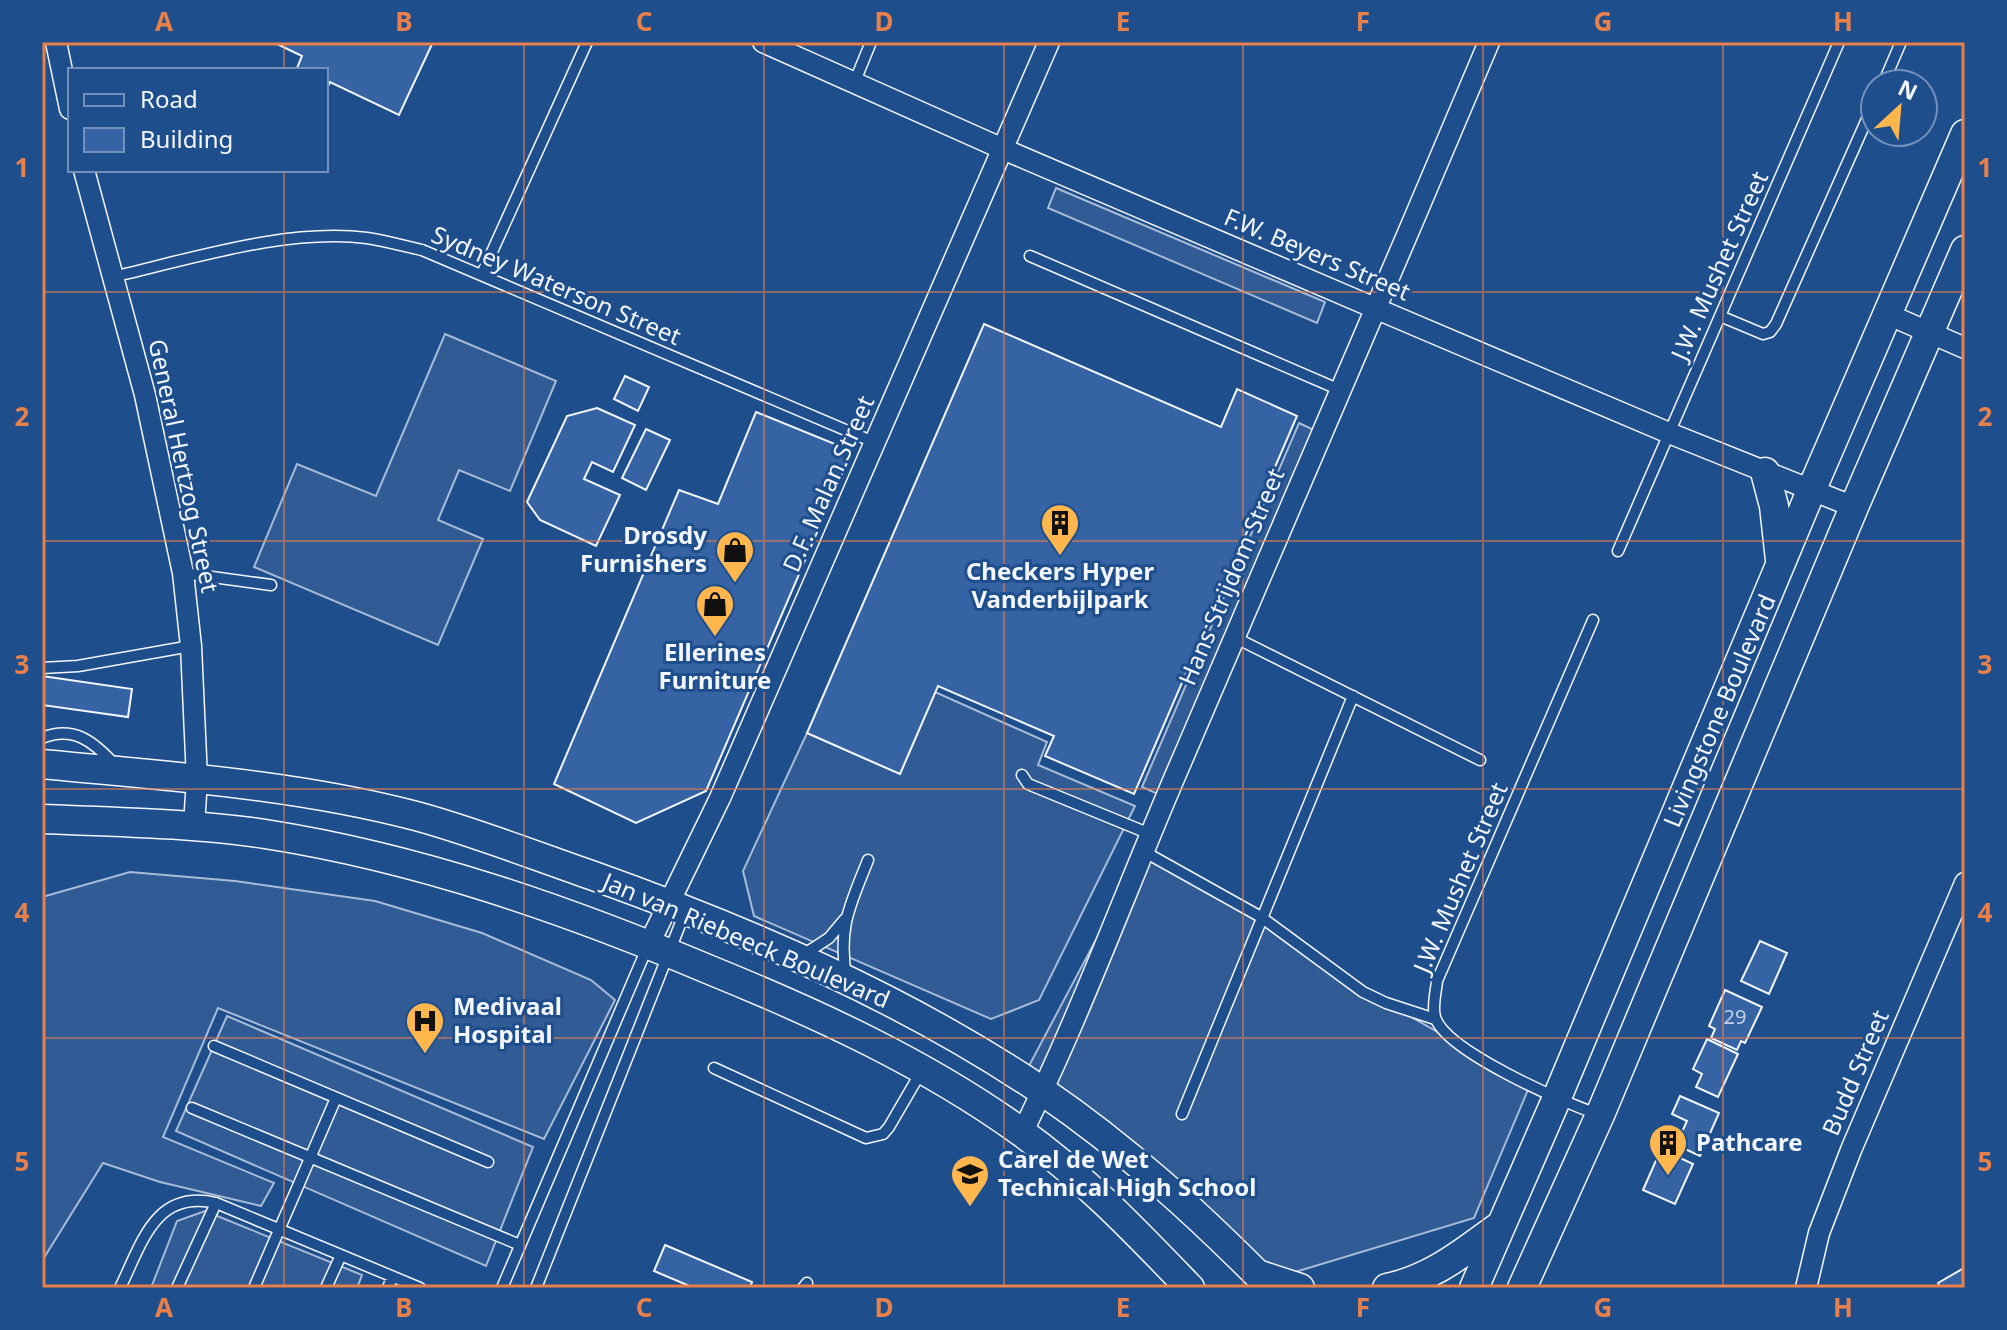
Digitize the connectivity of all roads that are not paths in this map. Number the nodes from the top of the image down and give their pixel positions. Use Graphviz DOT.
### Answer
graph roads {
  1 [pos="56,42"];
  2 [pos="587,42"];
  3 [pos="763,42"];
  4 [pos="871,42"];
  5 [pos="1049,42"];
  6 [pos="1489,42"];
  7 [pos="1839,42"];
  8 [pos="1901,42"];
  9 [pos="1890,68"];
  10 [pos="855,81"];
  11 [pos="68,99"];
  12 [pos="1965,134"];
  13 [pos="1859,137"];
  14 [pos="1003,149"];
  15 [pos="85,172"];
  16 [pos="1965,250"];
  17 [pos="1030,256"];
  18 [pos="482,274"];
  19 [pos="112,277"];
  20 [pos="1377,309"];
  21 [pos="1887,314"];
  22 [pos="1720,316"];
  23 [pos="1929,333"];
  24 [pos="1965,348"];
  25 [pos="1340,390"];
  26 [pos="1669,433"];
  27 [pos="876,443"];
  28 [pos="1765,472"];
  29 [pos="1811,491"];
  30 [pos="1854,507"];
  31 [pos="1618,551"];
  32 [pos="1780,568"];
  33 [pos="183,573"];
  34 [pos="271,585"];
  35 [pos="1593,620"];
  36 [pos="1234,637"];
  37 [pos="191,646"];
  38 [pos="42,668"];
  39 [pos="1353,696"];
  40 [pos="42,738"];
  41 [pos="1480,760"];
  42 [pos="42,764"];
  43 [pos="122,771"];
  44 [pos="1022,775"];
  45 [pos="197,779"];
  46 [pos="42,819"];
  47 [pos="120,822"];
  48 [pos="194,826"];
  49 [pos="42,837"];
  50 [pos="1146,842"];
  51 [pos="868,860"];
  52 [pos="1965,883"];
  53 [pos="677,907"];
  54 [pos="1261,917"];
  55 [pos="845,919"];
  56 [pos="658,948"];
  57 [pos="798,959"];
  58 [pos="847,980"];
  59 [pos="1435,1019"];
  60 [pos="214,1046"];
  61 [pos="714,1068"];
  62 [pos="922,1071"];
  63 [pos="1043,1091"];
  64 [pos="336,1098"];
  65 [pos="1556,1100"];
  66 [pos="192,1108"];
  67 [pos="1182,1114"];
  68 [pos="1600,1115"];
  69 [pos="1022,1133"];
  70 [pos="311,1158"];
  71 [pos="488,1162"];
  72 [pos="216,1203"];
  73 [pos="1503,1223"];
  74 [pos="280,1230"];
  75 [pos="520,1245"];
  76 [pos="341,1255"];
  77 [pos="392,1277"];
  78 [pos="1264,1281"];
  79 [pos="120,1288"];
  80 [pos="177,1288"];
  81 [pos="254,1288"];
  82 [pos="326,1288"];
  83 [pos="388,1288"];
  84 [pos="420,1288"];
  85 [pos="502,1288"];
  86 [pos="536,1288"];
  87 [pos="1190,1288"];
  88 [pos="1300,1288"];
  89 [pos="1387,1288"];
  90 [pos="1474,1288"];
  91 [pos="1522,1288"];
  92 [pos="1806,1288"];
  1 -- 11 [label="street"];
  2 -- 18 [label="lane"];
  3 -- 10 [label="street, F.W. Beyers Street"];
  4 -- 10 [label="lane"];
  5 -- 14 [label="street, D.F. Malan Street"];
  6 -- 20 [label="street, Hans Strijdom Street"];
  7 -- 22 [label="lane, J.W. Mushet Street"];
  8 -- 9 [label="lane"];
  10 -- 14 [label="street, F.W. Beyers Street"];
  12 -- 21 [label="street, Livingstone Boulevard"];
  13 -- 22 [label="lane"];
  14 -- 20 [label="street, F.W. Beyers Street"];
  14 -- 27 [label="street, D.F. Malan Street"];
  15 -- 19 [label="street, General Hertzog Street"];
  16 -- 23 [label="street, Livingstone Boulevard"];
  17 -- 25 [label="lane"];
  18 -- 19 [label="lane, Sydney Waterson Street"];
  18 -- 27 [label="lane, Sydney Waterson Street"];
  19 -- 33 [label="street, General Hertzog Street"];
  20 -- 25 [label="street, Hans Strijdom Street"];
  20 -- 26 [label="street, F.W. Beyers Street"];
  21 -- 23 [label="street"];
  21 -- 29 [label="street, Livingstone Boulevard"];
  22 -- 26 [label="lane, J.W. Mushet Street"];
  23 -- 24 [label="street"];
  23 -- 30 [label="street, Livingstone Boulevard"];
  25 -- 36 [label="street, Hans Strijdom Street"];
  26 -- 28 [label="street, F.W. Beyers Street"];
  26 -- 31 [label="lane, J.W. Mushet Street"];
  27 -- 53 [label="street, D.F. Malan Street"];
  28 -- 29 [label="street, F.W. Beyers Street"];
  28 -- 32 [label="street"];
  29 -- 30 [label="street, F.W. Beyers Street"];
  29 -- 32 [label="street, Livingstone Boulevard"];
  30 -- 68 [label="street, Livingstone Boulevard"];
  32 -- 65 [label="street, Livingstone Boulevard"];
  33 -- 34 [label="lane"];
  33 -- 37 [label="street, General Hertzog Street"];
  35 -- 59 [label="lane, J.W. Mushet Street"];
  36 -- 39 [label="lane"];
  36 -- 50 [label="street, Hans Strijdom Street"];
  37 -- 38 [label="lane"];
  37 -- 45 [label="street, General Hertzog Street"];
  39 -- 41 [label="lane"];
  39 -- 54 [label="lane"];
  40 -- 43 [label="lane"];
  42 -- 43 [label="street, Jan van Riebeeck Boulevard"];
  43 -- 45 [label="street, Jan van Riebeeck Boulevard"];
  44 -- 50 [label="lane"];
  45 -- 48 [label="street, General Hertzog Street"];
  45 -- 53 [label="street, Jan van Riebeeck Boulevard"];
  46 -- 47 [label="street, Jan van Riebeeck Boulevard"];
  47 -- 48 [label="street, Jan van Riebeeck Boulevard"];
  47 -- 49 [label="street"];
  48 -- 56 [label="street, Jan van Riebeeck Boulevard"];
  50 -- 54 [label="lane"];
  50 -- 63 [label="street, Hans Strijdom Street"];
  51 -- 55 [label="lane"];
  52 -- 92 [label="street, Budd Street"];
  53 -- 56 [label="street, D.F. Malan Street"];
  53 -- 57 [label="street, Jan van Riebeeck Boulevard"];
  54 -- 59 [label="lane"];
  54 -- 67 [label="lane"];
  55 -- 57 [label="lane"];
  55 -- 58 [label="lane"];
  56 -- 62 [label="street, Jan van Riebeeck Boulevard"];
  56 -- 75 [label="lane"];
  56 -- 86 [label="lane"];
  57 -- 58 [label="street, Jan van Riebeeck Boulevard"];
  58 -- 63 [label="street, Jan van Riebeeck Boulevard"];
  59 -- 65 [label="lane"];
  60 -- 64 [label="lane"];
  61 -- 62 [label="lane"];
  62 -- 69 [label="street, Jan van Riebeeck Boulevard"];
  63 -- 69 [label="street, Hans Strijdom Street"];
  63 -- 78 [label="street, Jan van Riebeeck Boulevard"];
  64 -- 70 [label="lane"];
  64 -- 71 [label="lane"];
  65 -- 68 [label="lane"];
  65 -- 73 [label="street, Livingstone Boulevard"];
  66 -- 70 [label="lane"];
  68 -- 91 [label="street, Livingstone Boulevard"];
  69 -- 87 [label="street, Jan van Riebeeck Boulevard"];
  70 -- 74 [label="lane"];
  70 -- 75 [label="lane"];
  72 -- 74 [label="lane"];
  72 -- 79 [label="lane"];
  72 -- 80 [label="lane"];
  73 -- 89 [label="street"];
  73 -- 90 [label="street, Livingstone Boulevard"];
  74 -- 76 [label="lane"];
  74 -- 81 [label="lane"];
  75 -- 85 [label="lane"];
  76 -- 77 [label="lane"];
  76 -- 82 [label="lane"];
  77 -- 83 [label="lane"];
  77 -- 84 [label="lane"];
  78 -- 88 [label="street"];
}
